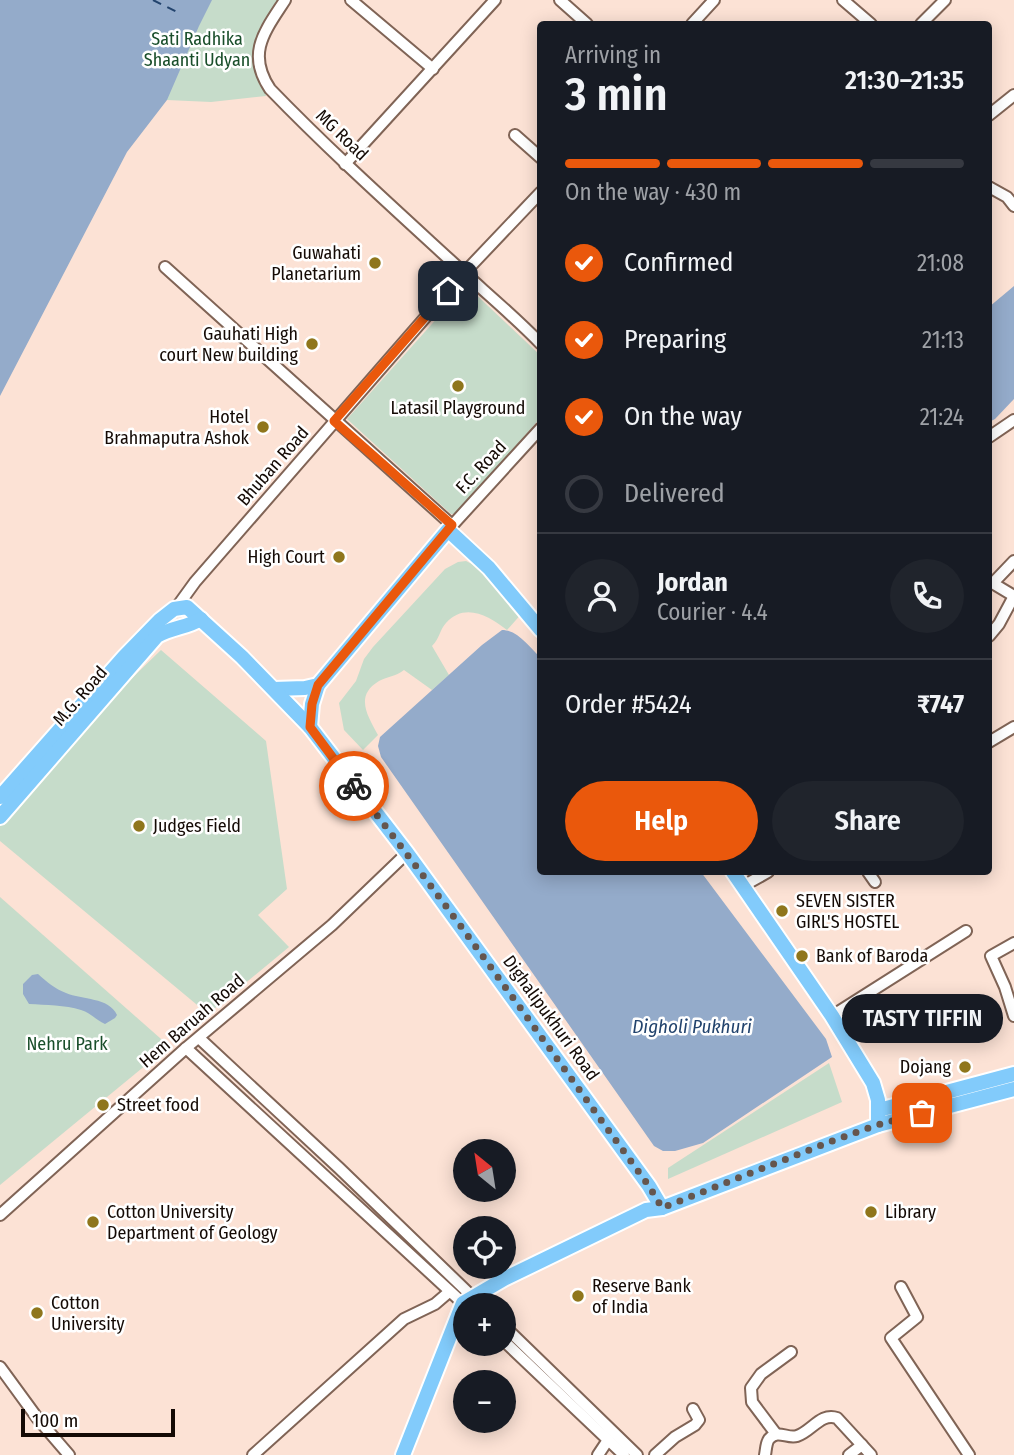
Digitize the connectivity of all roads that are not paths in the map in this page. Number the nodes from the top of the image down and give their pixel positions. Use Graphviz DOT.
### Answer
graph roads {
  1 [pos="285,0"];
  2 [pos="351,0"];
  3 [pos="495,0"];
  4 [pos="559,0"];
  5 [pos="714,0"];
  6 [pos="843,0"];
  7 [pos="945,0"];
  8 [pos="584,21"];
  9 [pos="695,21"];
  10 [pos="868,21"];
  11 [pos="924,21"];
  12 [pos="433,69"];
  13 [pos="1014,95"];
  14 [pos="992,113"];
  15 [pos="515,135"];
  16 [pos="537,154"];
  17 [pos="345,164"];
  18 [pos="992,188"];
  19 [pos="537,196"];
  20 [pos="1012,198"];
  21 [pos="164,267"];
  22 [pos="464,272"];
  23 [pos="537,340"];
  24 [pos="1014,420"];
  25 [pos="334,421"];
  26 [pos="537,432"];
  27 [pos="992,435"];
  28 [pos="450,528"];
  29 [pos="1014,561"];
  30 [pos="992,581"];
  31 [pos="992,583"];
  32 [pos="1014,596"];
  33 [pos="174,609"];
  34 [pos="201,620"];
  35 [pos="537,624"];
  36 [pos="168,629"];
  37 [pos="992,632"];
  38 [pos="318,685"];
  39 [pos="274,689"];
  40 [pos="310,727"];
  41 [pos="1014,727"];
  42 [pos="992,740"];
  43 [pos="0,797"];
  44 [pos="0,817"];
  45 [pos="407,853"];
  46 [pos="735,875"];
  47 [pos="763,875"];
  48 [pos="870,875"];
  49 [pos="875,882"];
  50 [pos="743,886"];
  51 [pos="966,931"];
  52 [pos="1014,943"];
  53 [pos="832,1016"];
  54 [pos="1014,1016"];
  55 [pos="199,1038"];
  56 [pos="186,1048"];
  57 [pos="1014,1074"];
  58 [pos="1014,1089"];
  59 [pos="878,1118"];
  60 [pos="655,1205"];
  61 [pos="0,1215"];
  62 [pos="901,1287"];
  63 [pos="449,1292"];
  64 [pos="461,1293"];
  65 [pos="485,1293"];
  66 [pos="453,1294"];
  67 [pos="516,1338"];
  68 [pos="453,1343"];
  69 [pos="516,1352"];
  70 [pos="791,1352"];
  71 [pos="0,1367"];
  72 [pos="693,1409"];
  73 [pos="776,1434"];
  74 [pos="608,1440"];
  75 [pos="862,1444"];
  76 [pos="69,1455"];
  77 [pos="253,1455"];
  78 [pos="403,1455"];
  79 [pos="598,1455"];
  80 [pos="624,1455"];
  81 [pos="637,1455"];
  82 [pos="655,1455"];
  83 [pos="765,1455"];
  84 [pos="849,1455"];
  85 [pos="871,1455"];
  86 [pos="969,1455"];
  1 -- 17 [label="street, MG Road"];
  2 -- 12 [label="street"];
  3 -- 12 [label="street"];
  4 -- 8 [label="street"];
  5 -- 9 [label="street"];
  6 -- 10 [label="street"];
  7 -- 11 [label="street"];
  12 -- 17 [label="street"];
  13 -- 14 [label="street"];
  15 -- 16 [label="street"];
  17 -- 22 [label="street, MG Road"];
  18 -- 20 [label="street"];
  19 -- 22 [label="street, Bhuban Road"];
  21 -- 25 [label="street"];
  22 -- 23 [label="street, MG Road"];
  22 -- 25 [label="street, Bhuban Road"];
  24 -- 27 [label="street"];
  25 -- 28 [label="street"];
  25 -- 33 [label="street, Bhuban Road"];
  26 -- 28 [label="street, F.C. Road"];
  28 -- 35 [label="main road"];
  28 -- 38 [label="main road"];
  29 -- 30 [label="street"];
  31 -- 32 [label="street"];
  32 -- 37 [label="street"];
  33 -- 34 [label="main road"];
  33 -- 36 [label="street"];
  33 -- 43 [label="main road"];
  34 -- 36 [label="main road, M.G. Road"];
  34 -- 39 [label="main road, Dighalipukhuri Road"];
  36 -- 44 [label="main road, M.G. Road"];
  38 -- 39 [label="main road"];
  38 -- 40 [label="main road"];
  39 -- 40 [label="main road, Dighalipukhuri Road"];
  40 -- 45 [label="main road, Dighalipukhuri Road"];
  41 -- 42 [label="street"];
  45 -- 55 [label="street, Hem Baruah Road"];
  45 -- 60 [label="main road, Dighalipukhuri Road"];
  46 -- 50 [label="main road"];
  47 -- 50 [label="street"];
  48 -- 49 [label="street"];
  50 -- 53 [label="main road"];
  51 -- 53 [label="street"];
  52 -- 54 [label="street"];
  53 -- 59 [label="main road"];
  55 -- 56 [label="street, Hem Baruah Road"];
  55 -- 64 [label="street"];
  56 -- 61 [label="street, Hem Baruah Road"];
  56 -- 63 [label="street"];
  57 -- 59 [label="main road"];
  58 -- 59 [label="main road"];
  59 -- 60 [label="main road"];
  60 -- 65 [label="main road"];
  62 -- 86 [label="street"];
  63 -- 66 [label="street"];
  63 -- 77 [label="street"];
  67 -- 81 [label="street"];
  68 -- 78 [label="main road"];
  69 -- 74 [label="street"];
  70 -- 73 [label="street"];
  71 -- 76 [label="street"];
  72 -- 82 [label="street"];
  73 -- 75 [label="street"];
  73 -- 83 [label="street"];
  74 -- 79 [label="street"];
  74 -- 80 [label="street"];
  75 -- 84 [label="street"];
  75 -- 85 [label="street"];
}
